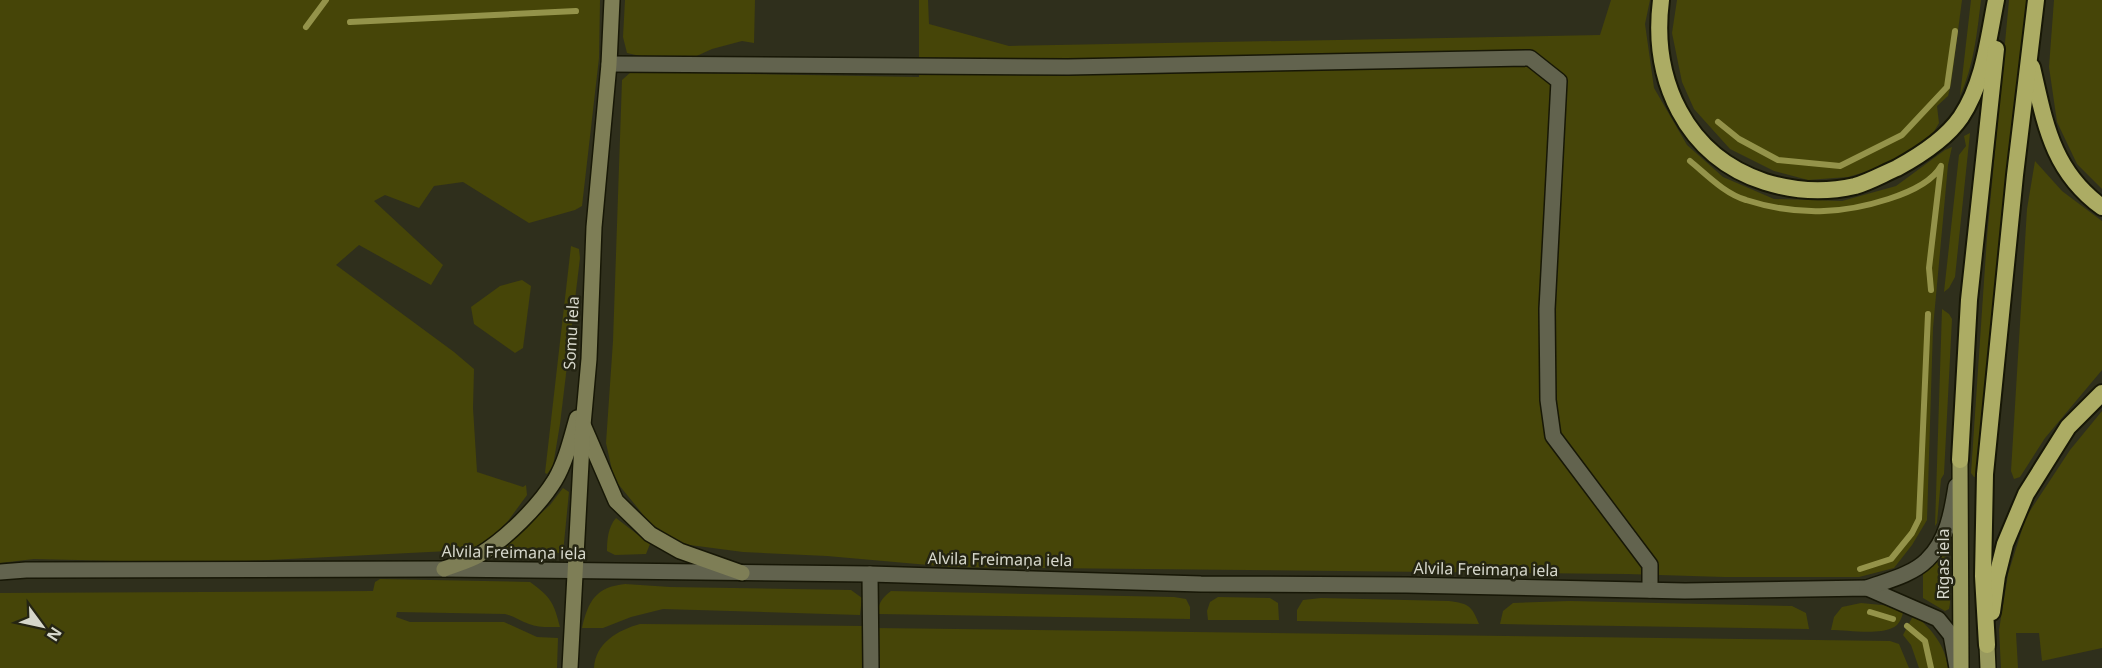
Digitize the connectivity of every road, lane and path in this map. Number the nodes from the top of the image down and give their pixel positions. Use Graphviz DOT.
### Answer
graph roads {
  1 [pos="612,0"];
  2 [pos="1661,0"];
  3 [pos="1996,0"];
  4 [pos="2002,0"];
  5 [pos="2036,0"];
  6 [pos="2029,55"];
  7 [pos="609,64"];
  8 [pos="2102,207"];
  9 [pos="589,359"];
  10 [pos="2102,393"];
  11 [pos="583,424"];
  12 [pos="1960,460"];
  13 [pos="444,568"];
  14 [pos="576,571"];
  15 [pos="0,572"];
  16 [pos="742,573"];
  17 [pos="870,574"];
  18 [pos="1867,588"];
  19 [pos="1650,590"];
  20 [pos="1987,645"];
  21 [pos="570,668"];
  22 [pos="871,668"];
  23 [pos="1957,668"];
  24 [pos="1961,668"];
  25 [pos="1988,668"];
  1 -- 7 [label="main road, Somu iela"];
  2 -- 3 [label="highway"];
  4 -- 12 [label="highway"];
  5 -- 6 [label="highway"];
  6 -- 8 [label="highway"];
  6 -- 20 [label="highway"];
  7 -- 9 [label="main road, Somu iela"];
  7 -- 19 [label="street"];
  9 -- 11 [label="main road, Somu iela"];
  9 -- 13 [label="main road"];
  10 -- 20 [label="highway"];
  11 -- 14 [label="main road, Somu iela"];
  11 -- 16 [label="main road"];
  12 -- 18 [label="street"];
  12 -- 24 [label="main road, Rīgas iela"];
  13 -- 14 [label="street, Alvila Freimaņa iela"];
  13 -- 15 [label="street, Alvila Freimaņa iela"];
  14 -- 16 [label="street, Alvila Freimaņa iela"];
  14 -- 21 [label="main road, Somu iela"];
  16 -- 17 [label="street, Alvila Freimaņa iela"];
  17 -- 19 [label="street, Alvila Freimaņa iela"];
  17 -- 22 [label="street"];
  18 -- 19 [label="street, Alvila Freimaņa iela"];
  18 -- 23 [label="street, Alvila Freimaņa iela"];
  20 -- 25 [label="main road"];
}
